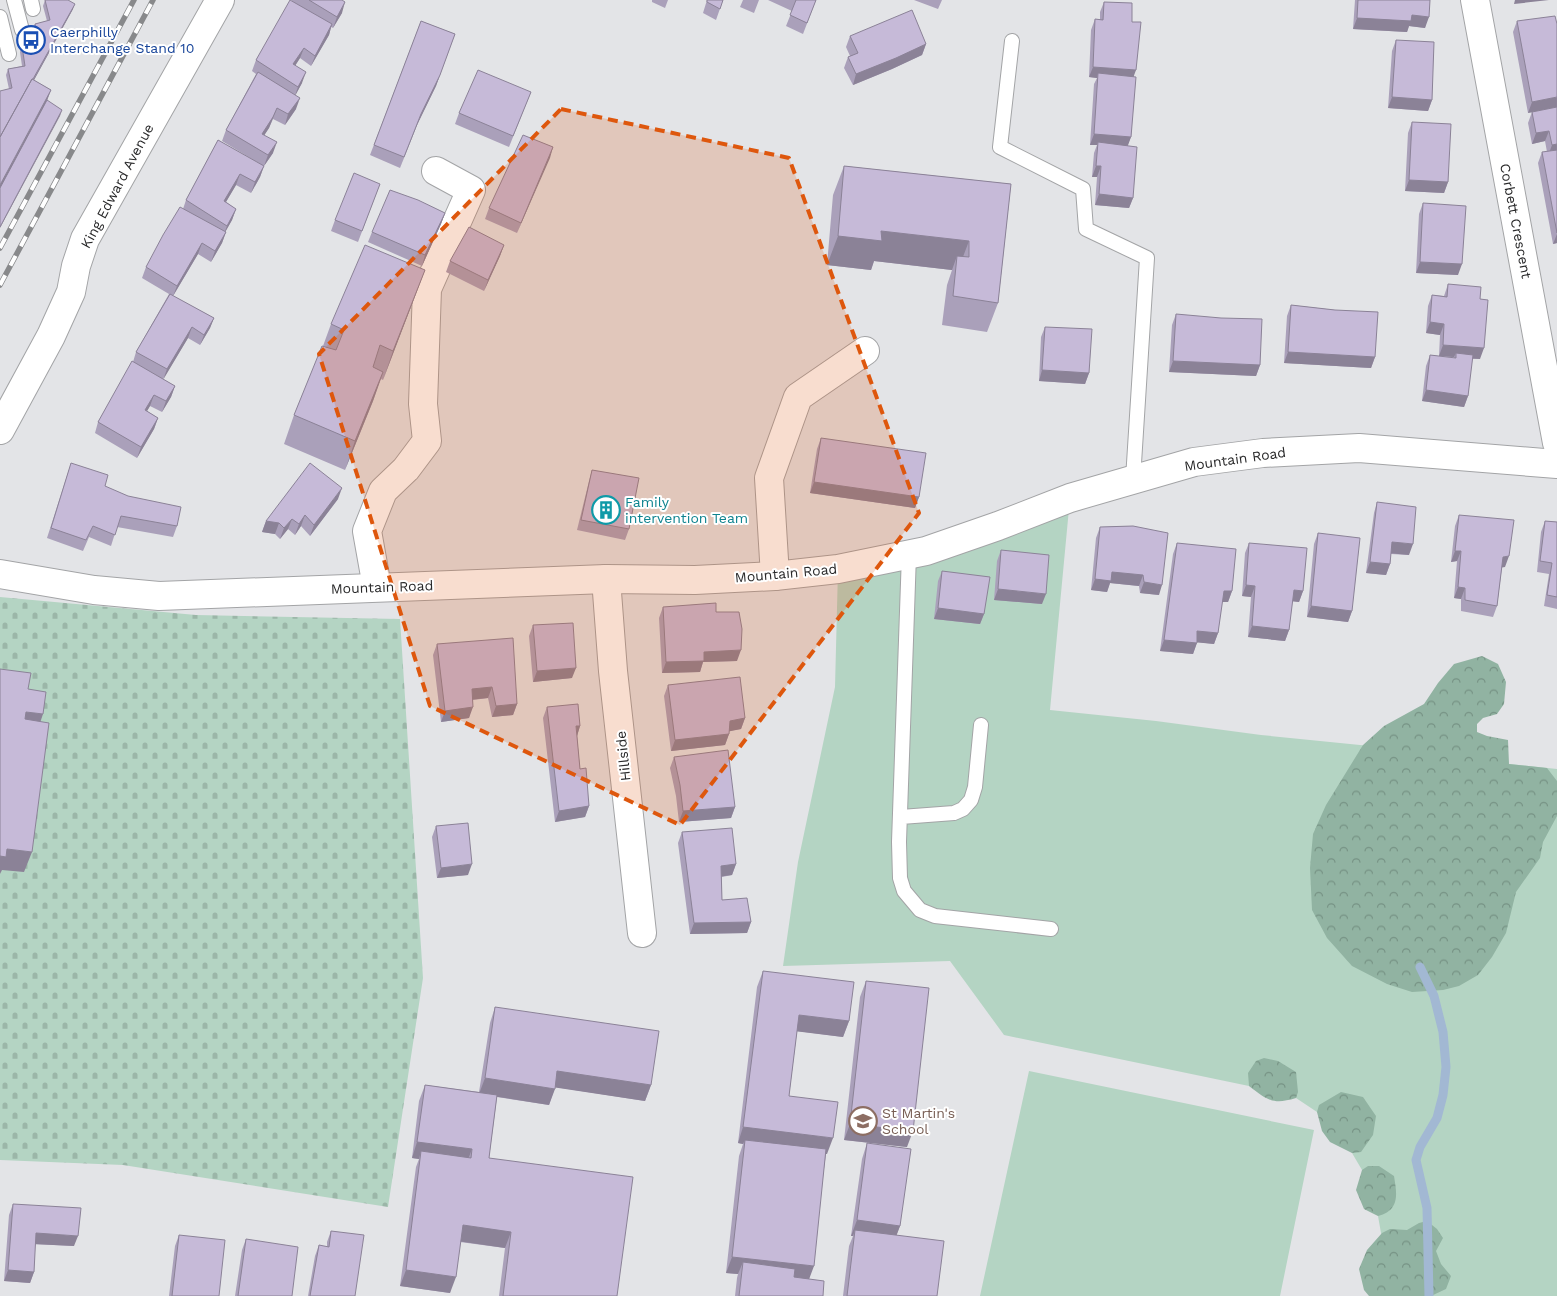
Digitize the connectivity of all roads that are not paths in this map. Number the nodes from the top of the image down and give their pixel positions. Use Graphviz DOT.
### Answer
graph roads {
  1 [pos="14,0"];
  2 [pos="220,0"];
  3 [pos="1475,0"];
  4 [pos="0,17"];
  5 [pos="22,30"];
  6 [pos="1012,41"];
  7 [pos="9,54"];
  8 [pos="436,171"];
  9 [pos="865,351"];
  10 [pos="0,430"];
  11 [pos="1557,443"];
  12 [pos="1557,464"];
  13 [pos="1133,479"];
  14 [pos="909,554"];
  15 [pos="0,574"];
  16 [pos="775,576"];
  17 [pos="606,579"];
  18 [pos="377,587"];
  19 [pos="980,725"];
  20 [pos="901,817"];
  21 [pos="1050,929"];
  22 [pos="642,933"];
  1 -- 5 [label="lane"];
  2 -- 10 [label="street, King Edward Avenue"];
  3 -- 11 [label="street, Corbett Crescent"];
  4 -- 7 [label="lane"];
  6 -- 13 [label="lane"];
  8 -- 18 [label="street"];
  9 -- 16 [label="street"];
  12 -- 13 [label="street, Mountain Road"];
  13 -- 14 [label="street, Mountain Road"];
  14 -- 16 [label="street, Mountain Road"];
  14 -- 20 [label="lane"];
  15 -- 18 [label="street, Mountain Road"];
  16 -- 17 [label="street, Mountain Road"];
  17 -- 18 [label="street, Mountain Road"];
  17 -- 22 [label="street, Hillside"];
  19 -- 20 [label="lane"];
  20 -- 21 [label="lane"];
}
